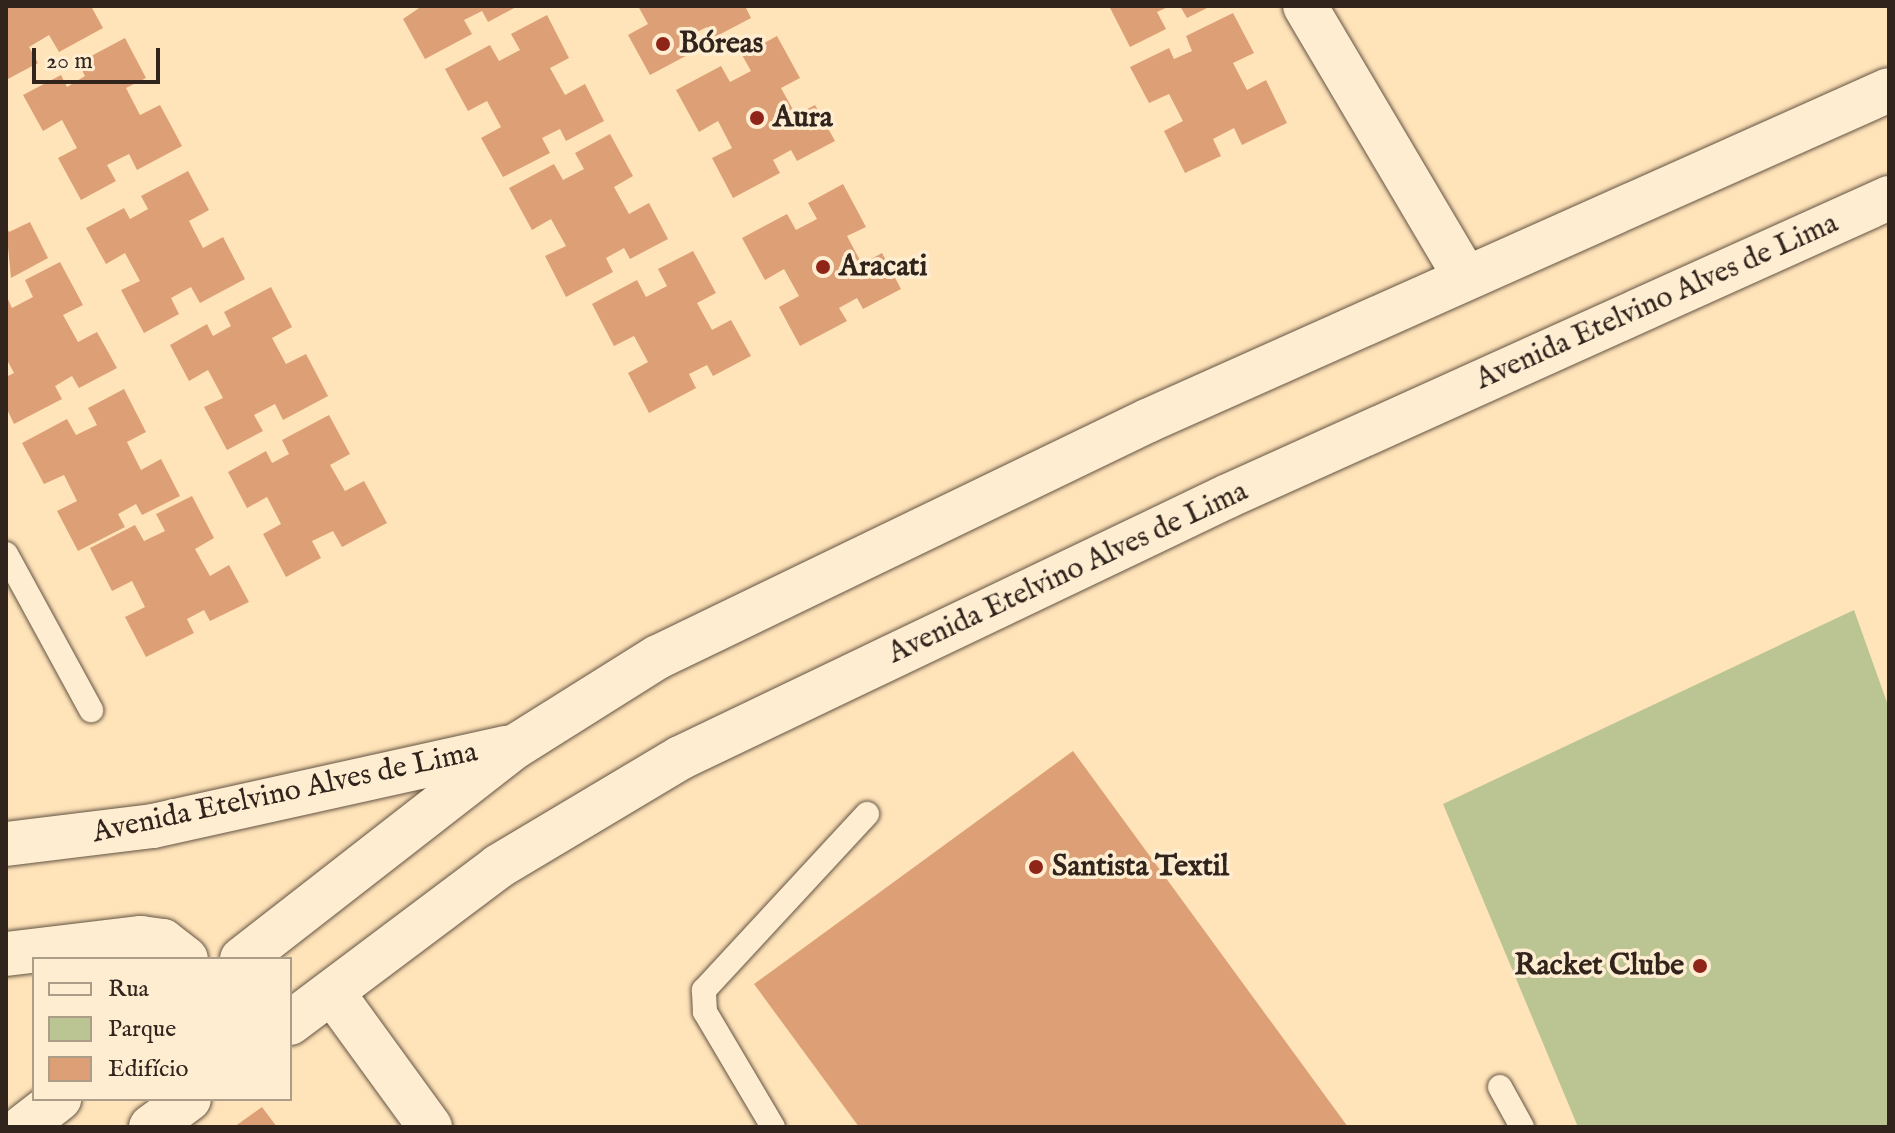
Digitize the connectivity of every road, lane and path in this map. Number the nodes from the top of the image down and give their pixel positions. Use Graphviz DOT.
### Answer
graph roads {
  1 [pos="1305,6"];
  2 [pos="1889,90"];
  3 [pos="1889,198"];
  4 [pos="1466,278"];
  5 [pos="6,554"];
  6 [pos="91,710"];
  7 [pos="516,746"];
  8 [pos="867,814"];
  9 [pos="6,844"];
  10 [pos="6,954"];
  11 [pos="183,957"];
  12 [pos="245,957"];
  13 [pos="332,992"];
  14 [pos="292,1022"];
  15 [pos="1500,1087"];
  16 [pos="56,1101"];
  17 [pos="186,1101"];
  18 [pos="23,1127"];
  19 [pos="151,1127"];
  20 [pos="430,1127"];
  21 [pos="773,1127"];
  22 [pos="1522,1127"];
  1 -- 4 [label="main road"];
  2 -- 4 [label="main road, Avenida Etelvino Alves de Lima"];
  3 -- 13 [label="main road, Avenida Etelvino Alves de Lima"];
  4 -- 7 [label="main road, Avenida Etelvino Alves de Lima"];
  5 -- 6 [label="lane"];
  7 -- 9 [label="main road, Avenida Etelvino Alves de Lima"];
  7 -- 12 [label="main road, Avenida Etelvino Alves de Lima"];
  8 -- 21 [label="lane"];
  10 -- 11 [label="main road"];
  13 -- 14 [label="main road, Avenida Etelvino Alves de Lima"];
  13 -- 20 [label="main road"];
  15 -- 22 [label="lane"];
  16 -- 18 [label="main road"];
  17 -- 19 [label="main road"];
}
